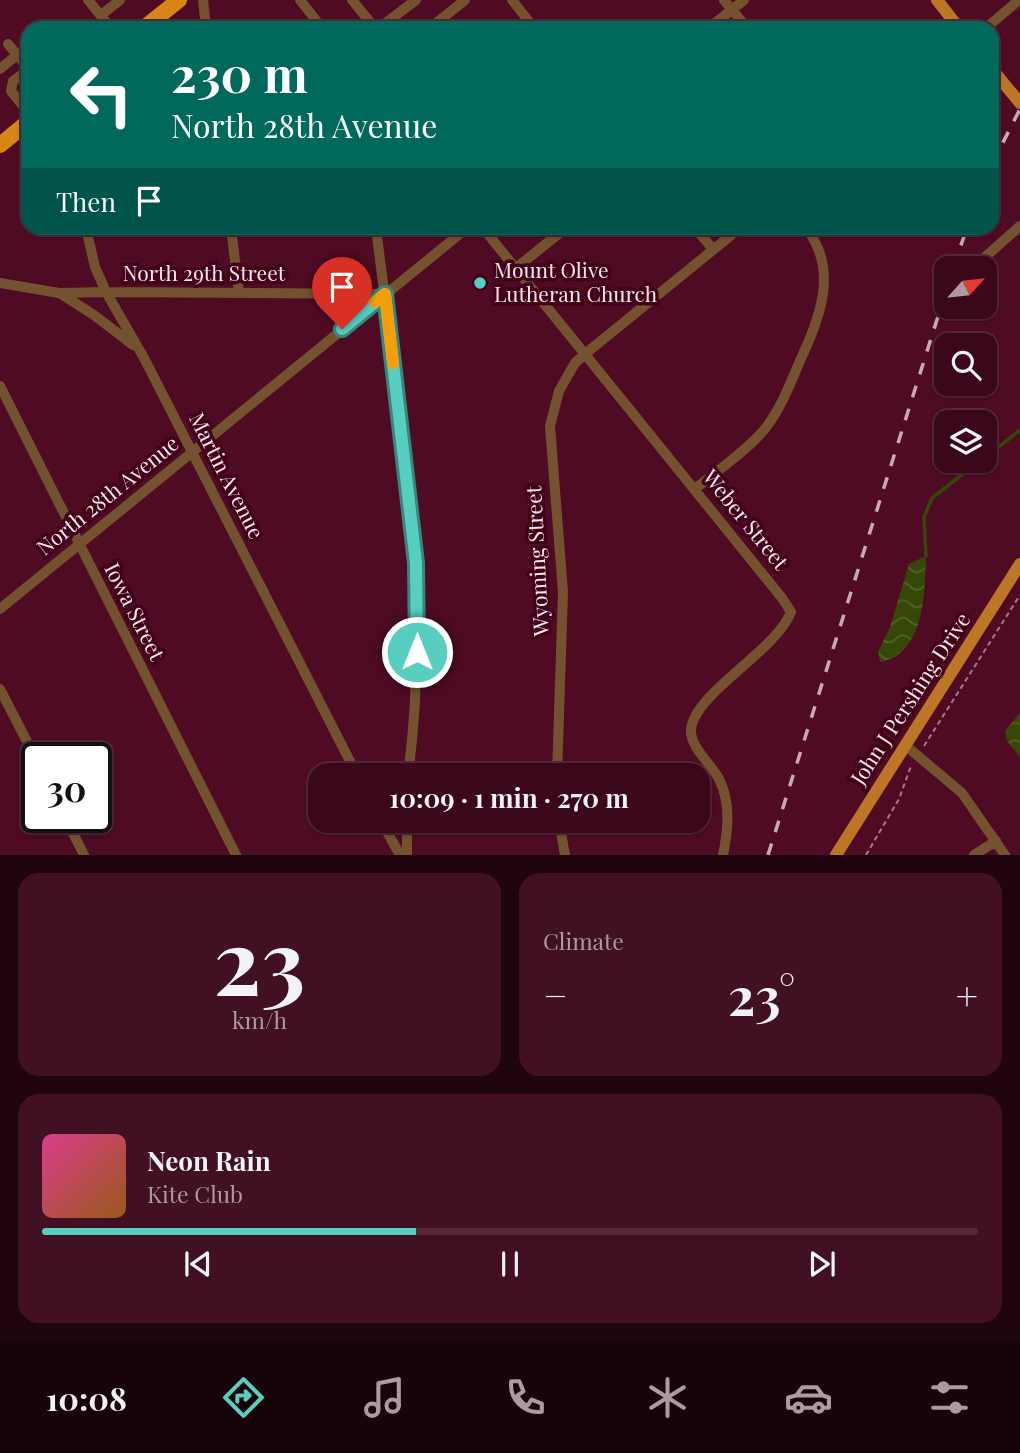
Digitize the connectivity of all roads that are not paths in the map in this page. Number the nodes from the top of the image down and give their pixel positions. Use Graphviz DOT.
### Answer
graph roads {
  1 [pos="88,0"];
  2 [pos="120,0"];
  3 [pos="178,0"];
  4 [pos="203,0"];
  5 [pos="300,0"];
  6 [pos="352,0"];
  7 [pos="416,0"];
  8 [pos="465,0"];
  9 [pos="512,0"];
  10 [pos="724,0"];
  11 [pos="744,0"];
  12 [pos="937,0"];
  13 [pos="1019,0"];
  14 [pos="732,10"];
  15 [pos="101,15"];
  16 [pos="106,21"];
  17 [pos="152,21"];
  18 [pos="205,21"];
  19 [pos="316,21"];
  20 [pos="371,21"];
  21 [pos="387,21"];
  22 [pos="439,21"];
  23 [pos="528,21"];
  24 [pos="718,21"];
  25 [pos="741,21"];
  26 [pos="954,21"];
  27 [pos="994,21"];
  28 [pos="8,44"];
  29 [pos="17,55"];
  30 [pos="21,60"];
  31 [pos="0,69"];
  32 [pos="21,75"];
  33 [pos="999,77"];
  34 [pos="21,103"];
  35 [pos="1020,103"];
  36 [pos="21,128"];
  37 [pos="0,145"];
  38 [pos="1020,226"];
  39 [pos="88,235"];
  40 [pos="232,235"];
  41 [pos="377,235"];
  42 [pos="458,235"];
  43 [pos="489,235"];
  44 [pos="557,235"];
  45 [pos="701,235"];
  46 [pos="731,235"];
  47 [pos="811,235"];
  48 [pos="712,249"];
  49 [pos="986,256"];
  50 [pos="516,268"];
  51 [pos="0,283"];
  52 [pos="106,292"];
  53 [pos="59,293"];
  54 [pos="239,293"];
  55 [pos="385,294"];
  56 [pos="138,349"];
  57 [pos="585,354"];
  58 [pos="0,386"];
  59 [pos="192,452"];
  60 [pos="695,489"];
  61 [pos="79,544"];
  62 [pos="1020,564"];
  63 [pos="0,609"];
  64 [pos="0,689"];
  65 [pos="27,742"];
  66 [pos="905,746"];
  67 [pos="351,763"];
  68 [pos="409,763"];
  69 [pos="556,763"];
  70 [pos="73,833"];
  71 [pos="388,833"];
  72 [pos="407,833"];
  73 [pos="561,833"];
  74 [pos="996,841"];
  75 [pos="84,855"];
  76 [pos="236,855"];
  77 [pos="400,855"];
  78 [pos="407,855"];
  79 [pos="565,855"];
  80 [pos="723,855"];
  81 [pos="836,855"];
  82 [pos="974,855"];
  83 [pos="1005,855"];
  1 -- 15 [label="street"];
  2 -- 15 [label="street"];
  3 -- 17 [label="highway"];
  4 -- 18 [label="street"];
  5 -- 19 [label="street"];
  6 -- 20 [label="street"];
  7 -- 21 [label="street"];
  8 -- 22 [label="street"];
  9 -- 23 [label="street"];
  10 -- 14 [label="street"];
  11 -- 14 [label="street"];
  12 -- 26 [label="main road"];
  13 -- 27 [label="street"];
  14 -- 24 [label="street"];
  14 -- 25 [label="street"];
  15 -- 16 [label="street"];
  28 -- 29 [label="street"];
  29 -- 30 [label="street"];
  29 -- 31 [label="street"];
  32 -- 34 [label="street"];
  33 -- 35 [label="main road"];
  36 -- 37 [label="highway"];
  38 -- 49 [label="street"];
  39 -- 52 [label="street, Martin Avenue"];
  40 -- 54 [label="street"];
  41 -- 55 [label="street"];
  42 -- 55 [label="street, North 28th Avenue"];
  43 -- 50 [label="street, Weber Street"];
  44 -- 50 [label="street"];
  45 -- 48 [label="street"];
  46 -- 48 [label="street, Wyoming Street"];
  47 -- 60 [label="street"];
  48 -- 57 [label="street, Wyoming Street"];
  50 -- 57 [label="street, Weber Street"];
  51 -- 53 [label="street"];
  52 -- 53 [label="street"];
  52 -- 54 [label="street, North 29th Street"];
  52 -- 56 [label="street, Martin Avenue"];
  53 -- 56 [label="street"];
  54 -- 55 [label="street, North 29th Street"];
  55 -- 59 [label="street, North 28th Avenue"];
  55 -- 68 [label="street"];
  56 -- 59 [label="street, Martin Avenue"];
  57 -- 60 [label="street, Weber Street"];
  57 -- 69 [label="street, Wyoming Street"];
  58 -- 61 [label="street, Iowa Street"];
  59 -- 61 [label="street, North 28th Avenue"];
  59 -- 67 [label="street, Martin Avenue"];
  60 -- 80 [label="street, Weber Street"];
  61 -- 63 [label="street, North 28th Avenue"];
  61 -- 76 [label="street, Iowa Street"];
  62 -- 66 [label="main road, John J Pershing Drive"];
  64 -- 65 [label="street"];
  66 -- 74 [label="street"];
  66 -- 81 [label="main road, John J Pershing Drive"];
  70 -- 75 [label="street"];
  71 -- 77 [label="street"];
  72 -- 78 [label="street"];
  73 -- 79 [label="street"];
  74 -- 82 [label="street"];
  74 -- 83 [label="street"];
}
